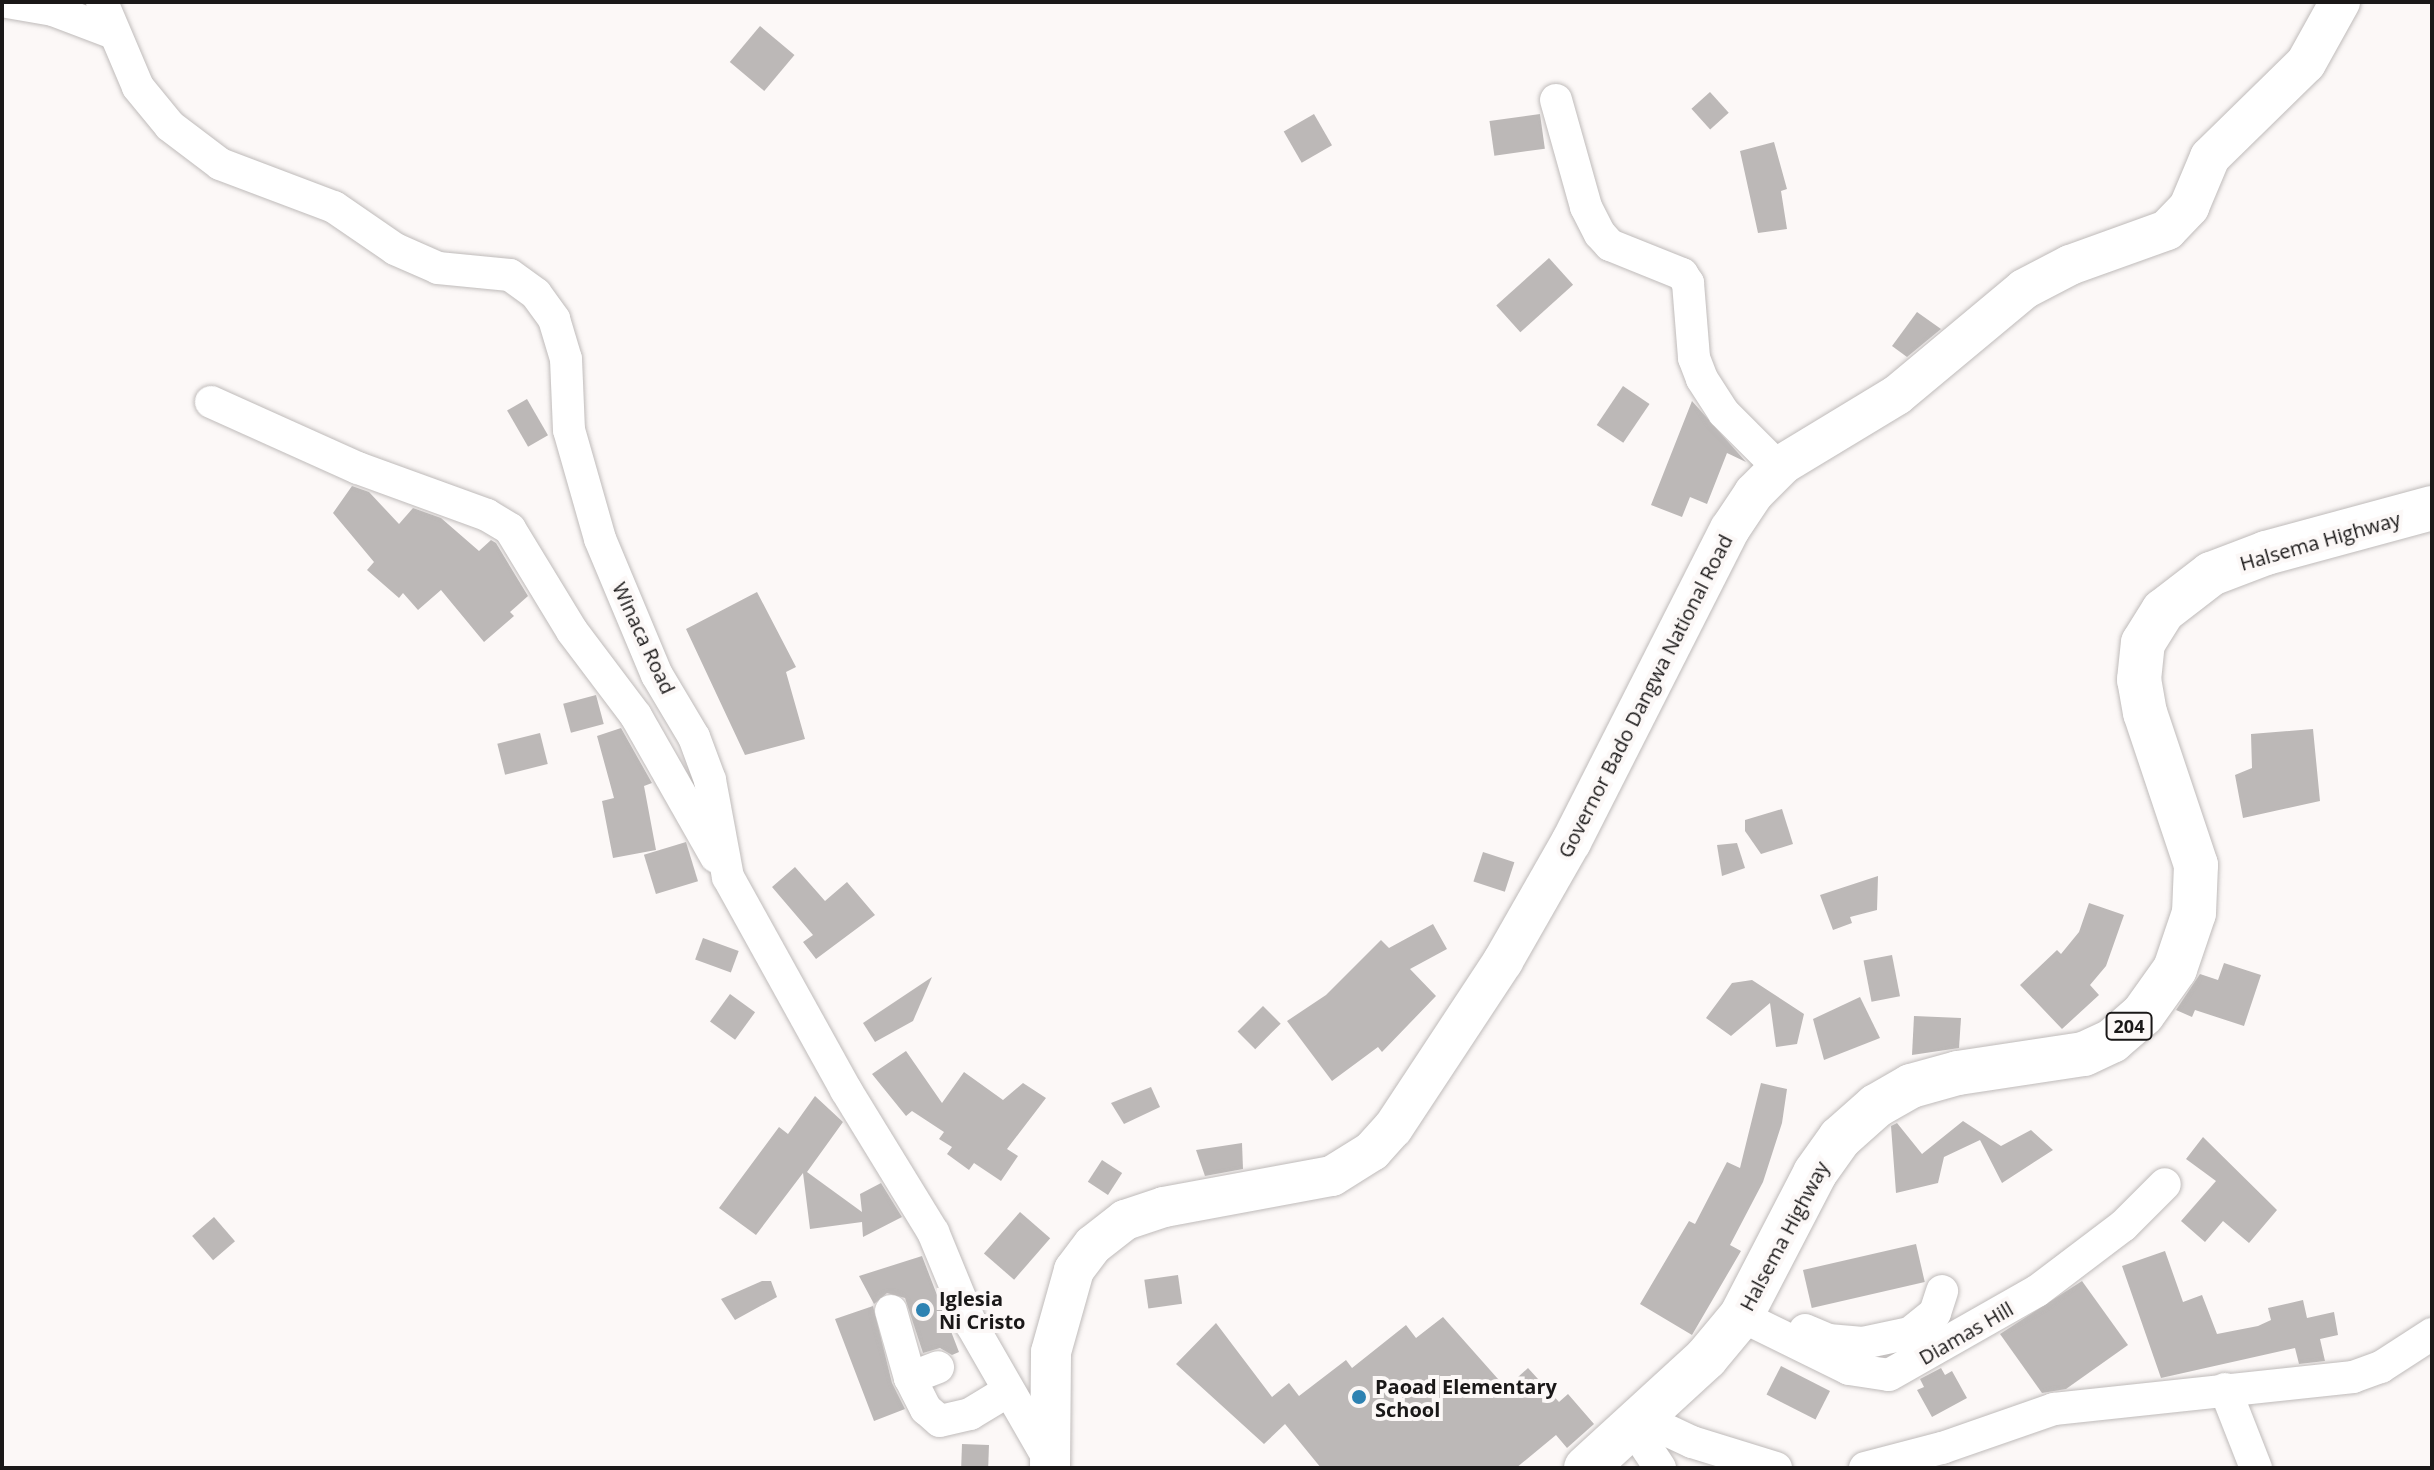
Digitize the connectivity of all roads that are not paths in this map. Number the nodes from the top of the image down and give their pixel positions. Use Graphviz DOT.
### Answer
graph roads {
  1 [pos="7,2"];
  2 [pos="2340,2"];
  3 [pos="106,17"];
  4 [pos="1556,100"];
  5 [pos="211,402"];
  6 [pos="1779,468"];
  7 [pos="2432,508"];
  8 [pos="728,877"];
  9 [pos="2165,1184"];
  10 [pos="1942,1291"];
  11 [pos="1746,1306"];
  12 [pos="891,1311"];
  13 [pos="2432,1334"];
  14 [pos="2225,1389"];
  15 [pos="1008,1391"];
  16 [pos="1638,1423"];
  17 [pos="1049,1463"];
  18 [pos="1586,1468"];
  19 [pos="1660,1468"];
  20 [pos="1776,1468"];
  21 [pos="1865,1468"];
  22 [pos="2256,1468"];
  1 -- 3 [label="street"];
  2 -- 6 [label="main road, Governor Bado Dangwa National Road"];
  3 -- 8 [label="street, Winaca Road"];
  4 -- 6 [label="street"];
  5 -- 8 [label="street"];
  6 -- 17 [label="main road, Governor Bado Dangwa National Road"];
  7 -- 11 [label="highway, Halsema Highway / 204"];
  8 -- 15 [label="street, Winaca Road"];
  9 -- 11 [label="street, Diamas Hill"];
  10 -- 11 [label="street"];
  11 -- 16 [label="highway, Halsema Highway / 204"];
  12 -- 15 [label="street"];
  13 -- 14 [label="street"];
  14 -- 21 [label="street"];
  14 -- 22 [label="street"];
  15 -- 17 [label="street, Winaca Road"];
  16 -- 18 [label="highway, Halsema Highway / 204"];
  16 -- 19 [label="street"];
  16 -- 20 [label="street"];
}
